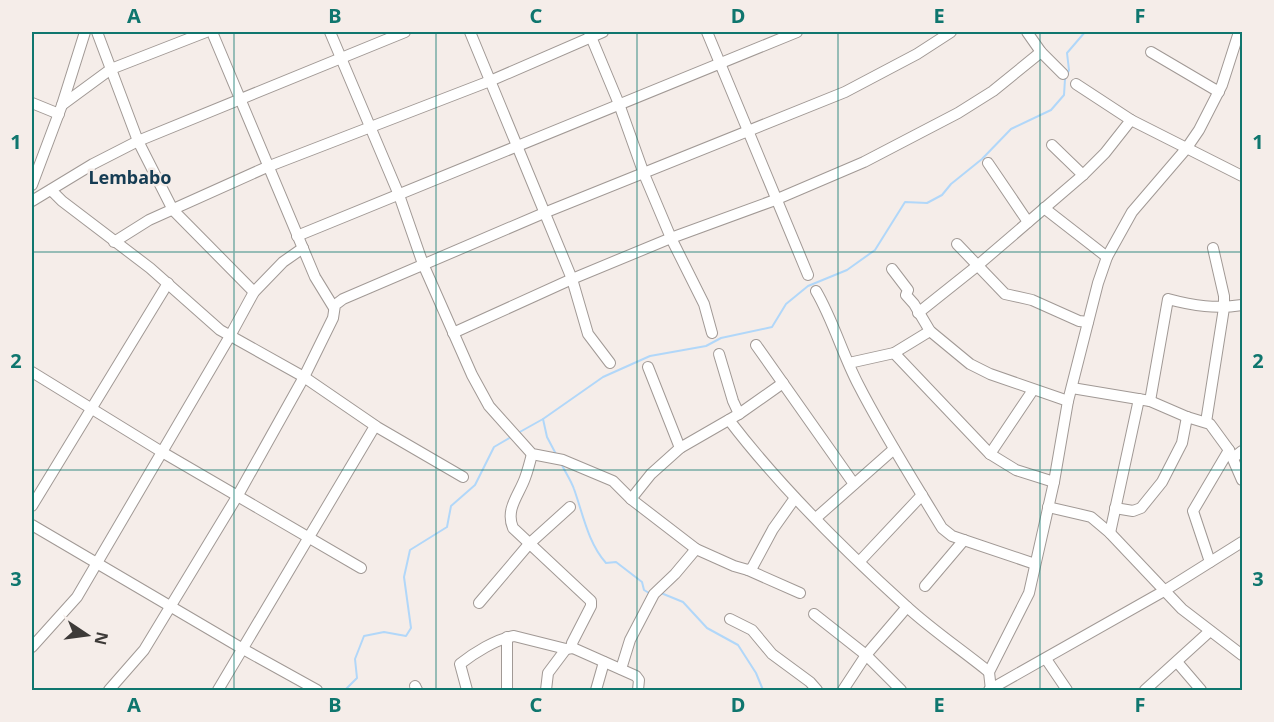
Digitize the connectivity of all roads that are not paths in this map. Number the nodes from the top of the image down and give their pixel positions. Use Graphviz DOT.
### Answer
graph roads {
  1 [pos="85,32"];
  2 [pos="97,32"];
  3 [pos="206,32"];
  4 [pos="212,32"];
  5 [pos="330,32"];
  6 [pos="405,32"];
  7 [pos="470,32"];
  8 [pos="603,32"];
  9 [pos="707,32"];
  10 [pos="797,32"];
  11 [pos="951,32"];
  12 [pos="1027,32"];
  13 [pos="1239,32"];
  14 [pos="590,34"];
  15 [pos="1041,52"];
  16 [pos="1151,52"];
  17 [pos="341,58"];
  18 [pos="720,63"];
  19 [pos="111,69"];
  20 [pos="1063,74"];
  21 [pos="490,81"];
  22 [pos="1076,84"];
  23 [pos="1219,92"];
  24 [pos="241,99"];
  25 [pos="32,103"];
  26 [pos="619,104"];
  27 [pos="60,110"];
  28 [pos="1131,120"];
  29 [pos="370,126"];
  30 [pos="747,130"];
  31 [pos="138,141"];
  32 [pos="518,145"];
  33 [pos="1052,145"];
  34 [pos="1186,149"];
  35 [pos="988,163"];
  36 [pos="267,166"];
  37 [pos="644,174"];
  38 [pos="1083,175"];
  39 [pos="1242,176"];
  40 [pos="32,185"];
  41 [pos="51,190"];
  42 [pos="399,195"];
  43 [pos="775,200"];
  44 [pos="32,201"];
  45 [pos="1044,208"];
  46 [pos="173,210"];
  47 [pos="544,213"];
  48 [pos="1028,222"];
  49 [pos="297,236"];
  50 [pos="671,238"];
  51 [pos="114,242"];
  52 [pos="957,244"];
  53 [pos="303,248"];
  54 [pos="1214,248"];
  55 [pos="1107,257"];
  56 [pos="423,264"];
  57 [pos="977,267"];
  58 [pos="892,269"];
  59 [pos="808,274"];
  60 [pos="572,279"];
  61 [pos="168,284"];
  62 [pos="816,291"];
  63 [pos="254,292"];
  64 [pos="1242,305"];
  65 [pos="334,308"];
  66 [pos="1224,308"];
  67 [pos="918,313"];
  68 [pos="1088,322"];
  69 [pos="930,331"];
  70 [pos="453,333"];
  71 [pos="712,333"];
  72 [pos="230,336"];
  73 [pos="756,345"];
  74 [pos="894,353"];
  75 [pos="719,354"];
  76 [pos="610,363"];
  77 [pos="849,363"];
  78 [pos="648,367"];
  79 [pos="32,372"];
  80 [pos="304,377"];
  81 [pos="783,383"];
  82 [pos="1072,388"];
  83 [pos="1033,390"];
  84 [pos="1138,399"];
  85 [pos="1068,401"];
  86 [pos="1150,401"];
  87 [pos="92,409"];
  88 [pos="739,414"];
  89 [pos="1187,417"];
  90 [pos="729,420"];
  91 [pos="1206,422"];
  92 [pos="375,426"];
  93 [pos="680,448"];
  94 [pos="894,449"];
  95 [pos="1242,451"];
  96 [pos="162,452"];
  97 [pos="532,454"];
  98 [pos="990,454"];
  99 [pos="1231,454"];
  100 [pos="463,477"];
  101 [pos="1242,480"];
  102 [pos="1054,482"];
  103 [pos="854,484"];
  104 [pos="238,495"];
  105 [pos="922,495"];
  106 [pos="631,498"];
  107 [pos="795,498"];
  108 [pos="32,506"];
  109 [pos="570,507"];
  110 [pos="1048,507"];
  111 [pos="1115,508"];
  112 [pos="816,518"];
  113 [pos="32,525"];
  114 [pos="1110,533"];
  115 [pos="309,537"];
  116 [pos="964,540"];
  117 [pos="1242,543"];
  118 [pos="529,544"];
  119 [pos="696,549"];
  120 [pos="860,561"];
  121 [pos="1210,562"];
  122 [pos="97,564"];
  123 [pos="1035,564"];
  124 [pos="361,568"];
  125 [pos="748,570"];
  126 [pos="925,585"];
  127 [pos="1164,591"];
  128 [pos="800,593"];
  129 [pos="479,603"];
  130 [pos="171,607"];
  131 [pos="907,607"];
  132 [pos="814,614"];
  133 [pos="730,619"];
  134 [pos="1210,631"];
  135 [pos="507,637"];
  136 [pos="32,647"];
  137 [pos="570,648"];
  138 [pos="243,650"];
  139 [pos="866,655"];
  140 [pos="1242,655"];
  141 [pos="1046,659"];
  142 [pos="604,662"];
  143 [pos="1177,662"];
  144 [pos="621,669"];
  145 [pos="989,672"];
  146 [pos="109,690"];
  147 [pos="218,690"];
  148 [pos="317,690"];
  149 [pos="467,690"];
  150 [pos="507,690"];
  151 [pos="546,690"];
  152 [pos="596,690"];
  153 [pos="638,690"];
  154 [pos="817,690"];
  155 [pos="843,690"];
  156 [pos="901,690"];
  157 [pos="990,690"];
  158 [pos="1067,690"];
  159 [pos="1145,690"];
  160 [pos="1201,690"];
  1 -- 27 [label="street"];
  2 -- 19 [label="street"];
  3 -- 19 [label="street"];
  4 -- 24 [label="street"];
  5 -- 17 [label="street"];
  6 -- 17 [label="street"];
  7 -- 21 [label="street"];
  8 -- 14 [label="street"];
  9 -- 18 [label="street"];
  10 -- 18 [label="street"];
  11 -- 30 [label="street"];
  12 -- 15 [label="street"];
  13 -- 23 [label="street"];
  14 -- 21 [label="street"];
  14 -- 26 [label="street"];
  15 -- 20 [label="street"];
  15 -- 43 [label="street"];
  16 -- 23 [label="street"];
  17 -- 24 [label="street"];
  17 -- 29 [label="street"];
  18 -- 26 [label="street"];
  18 -- 30 [label="street"];
  19 -- 27 [label="street"];
  19 -- 31 [label="street"];
  21 -- 29 [label="street"];
  21 -- 32 [label="street"];
  22 -- 28 [label="street"];
  23 -- 34 [label="street"];
  24 -- 31 [label="street"];
  24 -- 36 [label="street"];
  25 -- 27 [label="street"];
  26 -- 32 [label="street"];
  26 -- 37 [label="street"];
  27 -- 40 [label="street"];
  28 -- 34 [label="street"];
  28 -- 38 [label="street"];
  29 -- 36 [label="street"];
  29 -- 42 [label="street"];
  30 -- 37 [label="street"];
  30 -- 43 [label="street"];
  31 -- 41 [label="street"];
  31 -- 46 [label="street"];
  32 -- 42 [label="street"];
  32 -- 47 [label="street"];
  33 -- 38 [label="street"];
  34 -- 39 [label="street"];
  34 -- 55 [label="street"];
  35 -- 48 [label="street"];
  36 -- 46 [label="street"];
  36 -- 49 [label="street"];
  37 -- 47 [label="street"];
  37 -- 50 [label="street"];
  38 -- 45 [label="street"];
  41 -- 44 [label="street"];
  41 -- 51 [label="street"];
  42 -- 49 [label="street"];
  42 -- 56 [label="street"];
  43 -- 50 [label="street"];
  43 -- 59 [label="street"];
  45 -- 48 [label="street"];
  45 -- 55 [label="street"];
  46 -- 51 [label="street"];
  46 -- 63 [label="street"];
  47 -- 56 [label="street"];
  47 -- 60 [label="street"];
  48 -- 57 [label="street"];
  49 -- 53 [label="street"];
  50 -- 60 [label="street"];
  50 -- 71 [label="street"];
  51 -- 61 [label="street"];
  52 -- 57 [label="street"];
  53 -- 63 [label="street"];
  53 -- 65 [label="street"];
  54 -- 66 [label="street"];
  55 -- 68 [label="street"];
  56 -- 65 [label="street"];
  56 -- 70 [label="street"];
  57 -- 67 [label="street"];
  57 -- 68 [label="street"];
  58 -- 67 [label="street"];
  60 -- 70 [label="street"];
  60 -- 76 [label="street"];
  61 -- 72 [label="street"];
  61 -- 87 [label="street"];
  62 -- 77 [label="street"];
  63 -- 72 [label="street"];
  64 -- 66 [label="street"];
  65 -- 80 [label="street"];
  66 -- 86 [label="street"];
  66 -- 91 [label="street"];
  67 -- 69 [label="street"];
  68 -- 82 [label="street"];
  69 -- 74 [label="street"];
  69 -- 83 [label="street"];
  70 -- 97 [label="street"];
  72 -- 80 [label="street"];
  72 -- 96 [label="street"];
  73 -- 81 [label="street"];
  74 -- 77 [label="street"];
  74 -- 98 [label="street"];
  75 -- 88 [label="street"];
  77 -- 94 [label="street"];
  78 -- 93 [label="street"];
  79 -- 87 [label="street"];
  80 -- 92 [label="street"];
  80 -- 104 [label="street"];
  81 -- 88 [label="street"];
  81 -- 103 [label="street"];
  82 -- 84 [label="street"];
  82 -- 85 [label="street"];
  83 -- 85 [label="street"];
  83 -- 98 [label="street"];
  84 -- 86 [label="street"];
  84 -- 111 [label="street"];
  85 -- 102 [label="street"];
  86 -- 89 [label="street"];
  87 -- 96 [label="street"];
  87 -- 108 [label="street"];
  88 -- 90 [label="street"];
  89 -- 91 [label="street"];
  89 -- 111 [label="street"];
  90 -- 93 [label="street"];
  90 -- 107 [label="street"];
  91 -- 99 [label="street"];
  92 -- 100 [label="street"];
  92 -- 115 [label="street"];
  93 -- 106 [label="street"];
  94 -- 103 [label="street"];
  94 -- 105 [label="street"];
  95 -- 99 [label="street"];
  96 -- 104 [label="street"];
  96 -- 122 [label="street"];
  97 -- 106 [label="street"];
  97 -- 118 [label="street"];
  98 -- 102 [label="street"];
  99 -- 101 [label="street"];
  99 -- 121 [label="street"];
  102 -- 110 [label="street"];
  103 -- 112 [label="street"];
  104 -- 115 [label="street"];
  104 -- 130 [label="street"];
  105 -- 116 [label="street"];
  105 -- 120 [label="street"];
  106 -- 119 [label="street"];
  107 -- 112 [label="street"];
  107 -- 125 [label="street"];
  109 -- 118 [label="street"];
  110 -- 114 [label="street"];
  110 -- 123 [label="street"];
  111 -- 114 [label="street"];
  112 -- 120 [label="street"];
  113 -- 122 [label="street"];
  114 -- 127 [label="street"];
  115 -- 124 [label="street"];
  115 -- 138 [label="street"];
  116 -- 123 [label="street"];
  116 -- 126 [label="street"];
  117 -- 121 [label="street"];
  118 -- 129 [label="street"];
  118 -- 137 [label="street"];
  119 -- 125 [label="street"];
  119 -- 144 [label="street"];
  120 -- 131 [label="street"];
  121 -- 127 [label="street"];
  122 -- 130 [label="street"];
  122 -- 136 [label="street"];
  123 -- 145 [label="street"];
  125 -- 128 [label="street"];
  127 -- 134 [label="street"];
  127 -- 141 [label="street"];
  130 -- 138 [label="street"];
  130 -- 146 [label="street"];
  131 -- 139 [label="street"];
  131 -- 145 [label="street"];
  132 -- 139 [label="street"];
  133 -- 154 [label="street"];
  134 -- 140 [label="street"];
  134 -- 143 [label="street"];
  135 -- 137 [label="street"];
  135 -- 149 [label="street"];
  135 -- 150 [label="street"];
  137 -- 142 [label="street"];
  137 -- 151 [label="street"];
  138 -- 147 [label="street"];
  138 -- 148 [label="street"];
  139 -- 155 [label="street"];
  139 -- 156 [label="street"];
  141 -- 157 [label="street"];
  141 -- 158 [label="street"];
  142 -- 144 [label="street"];
  142 -- 152 [label="street"];
  143 -- 159 [label="street"];
  143 -- 160 [label="street"];
  144 -- 153 [label="street"];
  145 -- 157 [label="street"];
}
